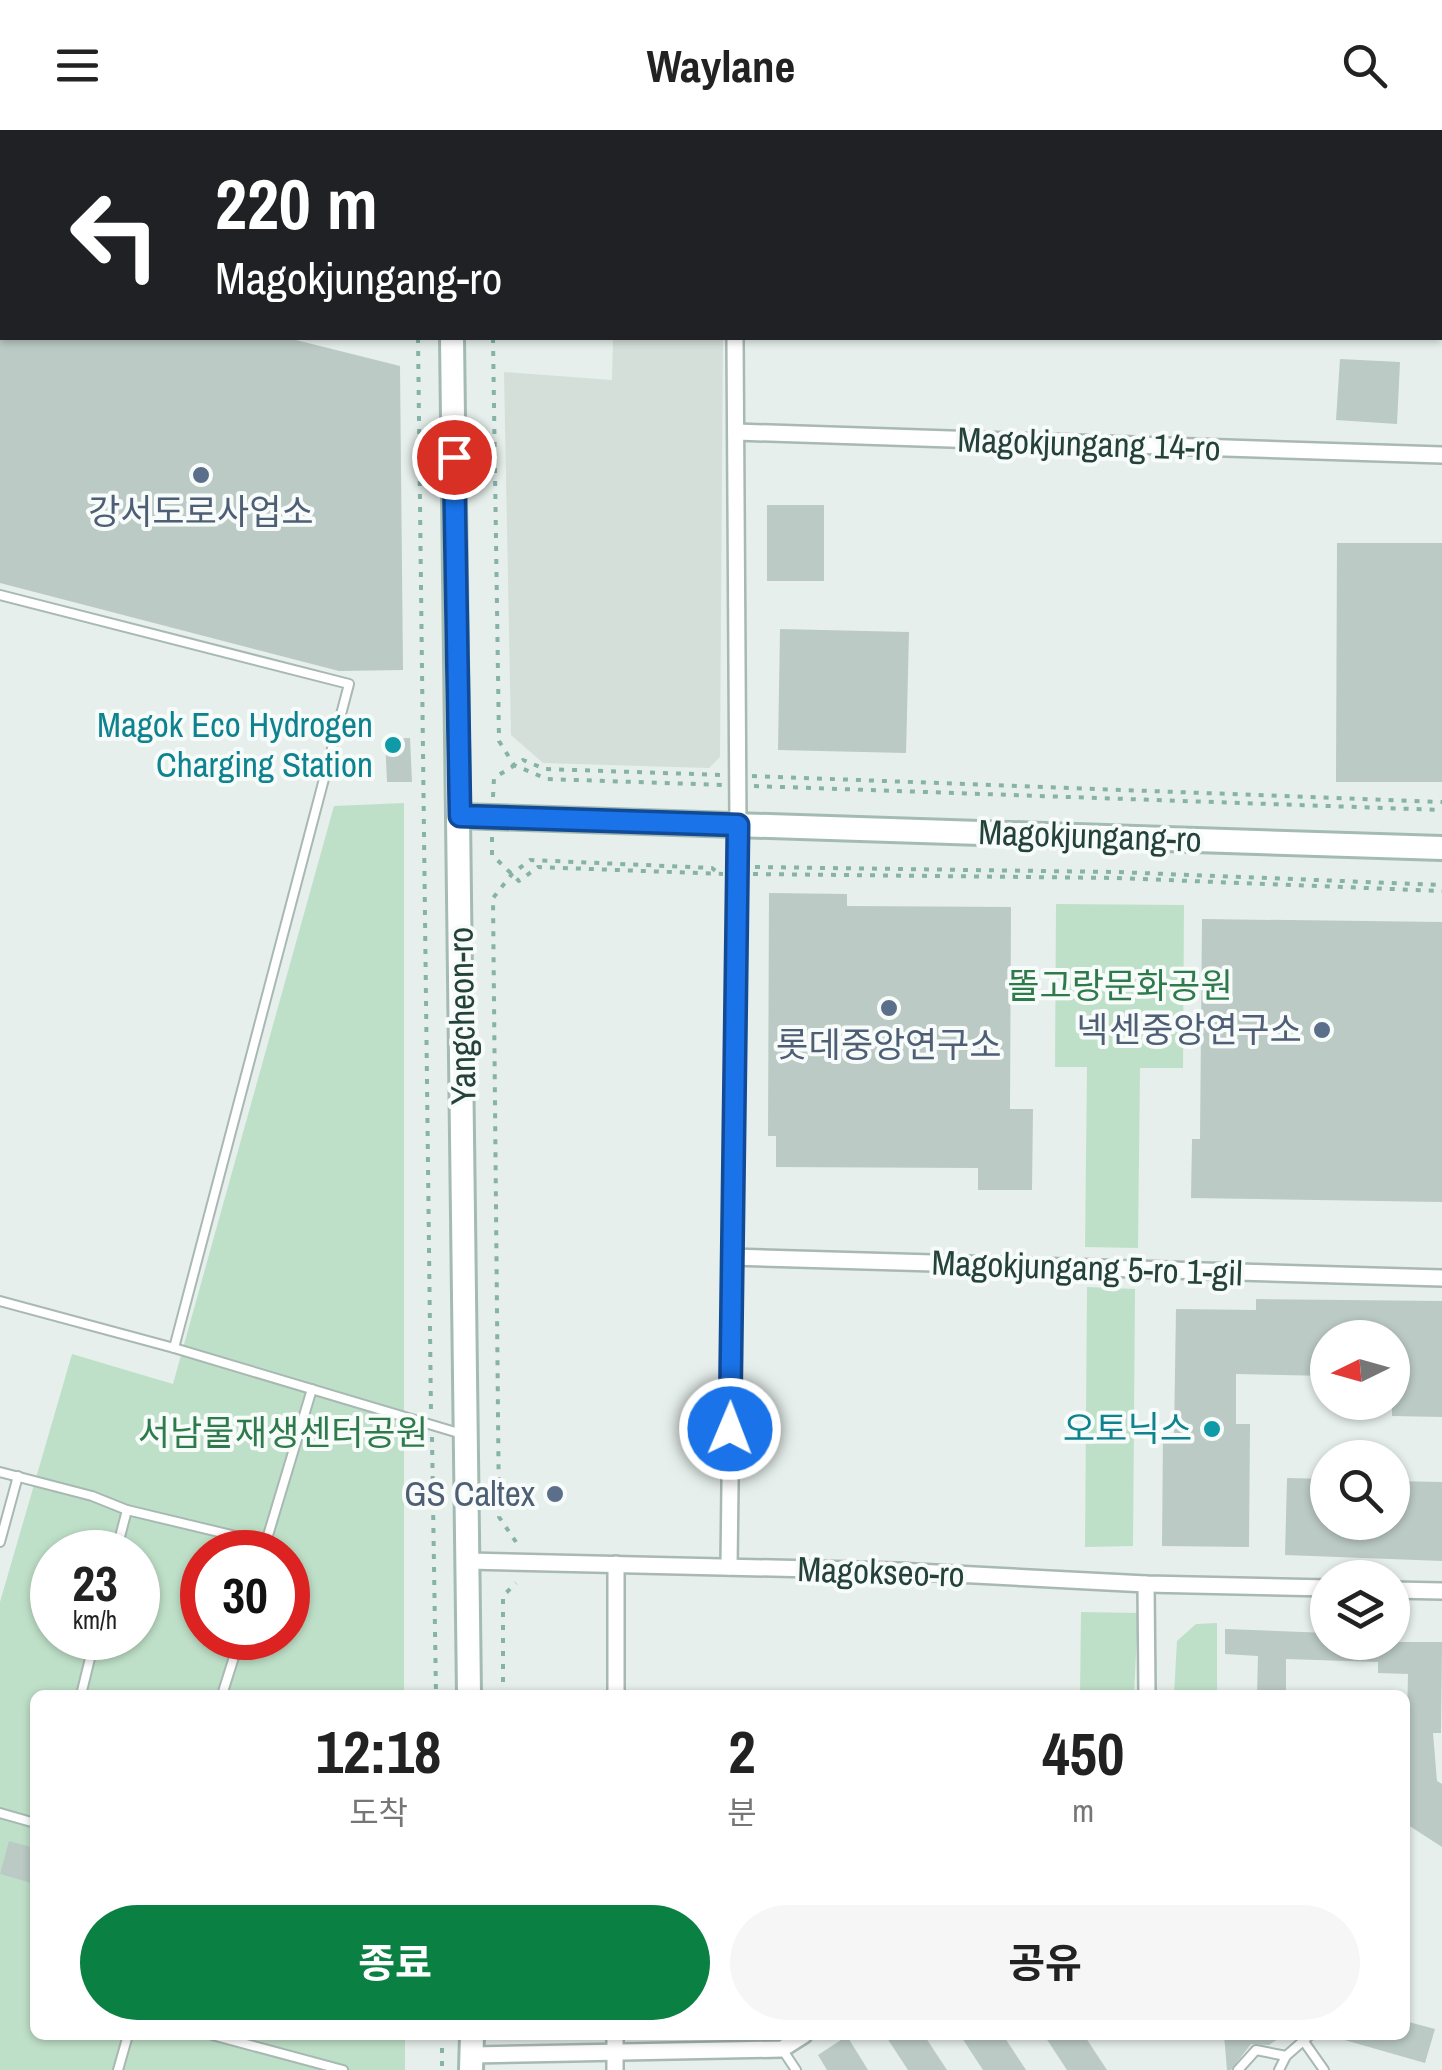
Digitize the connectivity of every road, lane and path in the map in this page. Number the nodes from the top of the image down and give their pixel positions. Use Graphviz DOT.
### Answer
graph roads {
  1 [pos="418,340"];
  2 [pos="452,340"];
  3 [pos="493,340"];
  4 [pos="734,340"];
  5 [pos="736,432"];
  6 [pos="1442,455"];
  7 [pos="0,595"];
  8 [pos="514,765"];
  9 [pos="737,781"];
  10 [pos="1442,802"];
  11 [pos="1442,810"];
  12 [pos="460,816"];
  13 [pos="738,825"];
  14 [pos="1442,848"];
  15 [pos="512,874"];
  16 [pos="748,874"];
  17 [pos="1442,888"];
  18 [pos="732,1258"];
  19 [pos="1442,1278"];
  20 [pos="0,1302"];
  21 [pos="174,1348"];
  22 [pos="312,1389"];
  23 [pos="432,1425"];
  24 [pos="466,1435"];
  25 [pos="0,1472"];
  26 [pos="18,1476"];
  27 [pos="127,1510"];
  28 [pos="122,1530"];
  29 [pos="199,1530"];
  30 [pos="269,1530"];
  31 [pos="0,1542"];
  32 [pos="516,1542"];
  33 [pos="468,1561"];
  34 [pos="616,1564"];
  35 [pos="729,1567"];
  36 [pos="516,1583"];
  37 [pos="1146,1584"];
  38 [pos="1310,1588"];
  39 [pos="1410,1590"];
  40 [pos="1442,1591"];
  41 [pos="90,1660"];
  42 [pos="233,1660"];
  43 [pos="82,1690"];
  44 [pos="224,1690"];
  45 [pos="436,1690"];
  46 [pos="469,1690"];
  47 [pos="504,1690"];
  48 [pos="616,1690"];
  49 [pos="1147,1690"];
  50 [pos="0,1813"];
  51 [pos="30,1822"];
  52 [pos="127,2040"];
  53 [pos="231,2040"];
  54 [pos="442,2040"];
  55 [pos="796,2040"];
  56 [pos="1305,2040"];
  57 [pos="1308,2040"];
  58 [pos="615,2043"];
  59 [pos="782,2049"];
  60 [pos="471,2053"];
  61 [pos="1286,2056"];
  62 [pos="118,2070"];
  63 [pos="344,2070"];
  64 [pos="442,2070"];
  65 [pos="615,2070"];
  66 [pos="796,2070"];
  67 [pos="1238,2070"];
  68 [pos="1280,2070"];
  69 [pos="1324,2070"];
  1 -- 23 [label="path"];
  2 -- 12 [label="main road, Yangcheon-ro"];
  3 -- 8 [label="path"];
  4 -- 5 [label="street"];
  5 -- 6 [label="street, Magokjungang 14-ro"];
  5 -- 9 [label="street"];
  7 -- 21 [label="lane"];
  8 -- 9 [label="path"];
  8 -- 9 [label="path"];
  9 -- 10 [label="path"];
  9 -- 11 [label="path"];
  9 -- 13 [label="street"];
  12 -- 13 [label="main road, Magokjungang-ro"];
  12 -- 24 [label="main road, Yangcheon-ro"];
  13 -- 14 [label="main road, Magokjungang-ro"];
  13 -- 18 [label="street"];
  15 -- 15 [label="path"];
  15 -- 32 [label="path"];
  16 -- 17 [label="path"];
  18 -- 19 [label="street, Magokjungang 5-ro 1-gil"];
  18 -- 35 [label="street"];
  20 -- 21 [label="lane"];
  21 -- 22 [label="lane"];
  22 -- 23 [label="lane"];
  22 -- 30 [label="lane"];
  23 -- 24 [label="lane"];
  23 -- 45 [label="path"];
  24 -- 33 [label="main road, Yangcheon-ro"];
  25 -- 26 [label="lane"];
  26 -- 27 [label="lane"];
  26 -- 31 [label="lane"];
  27 -- 28 [label="lane"];
  27 -- 29 [label="lane"];
  33 -- 34 [label="street, Magokseo-ro"];
  33 -- 46 [label="main road, Yangcheon-ro"];
  34 -- 35 [label="street, Magokseo-ro"];
  34 -- 48 [label="street"];
  35 -- 37 [label="street, Magokseo-ro"];
  36 -- 47 [label="path"];
  37 -- 38 [label="street, Magokseo-ro"];
  37 -- 49 [label="street"];
  39 -- 40 [label="street"];
  41 -- 43 [label="lane"];
  42 -- 44 [label="lane"];
  50 -- 51 [label="lane"];
  52 -- 62 [label="lane"];
  53 -- 63 [label="lane"];
  54 -- 64 [label="path"];
  55 -- 59 [label="street"];
  56 -- 61 [label="lane"];
  57 -- 69 [label="lane"];
  58 -- 59 [label="street"];
  58 -- 60 [label="street"];
  58 -- 65 [label="street"];
  59 -- 66 [label="lane"];
  61 -- 67 [label="lane"];
  61 -- 68 [label="lane"];
}
